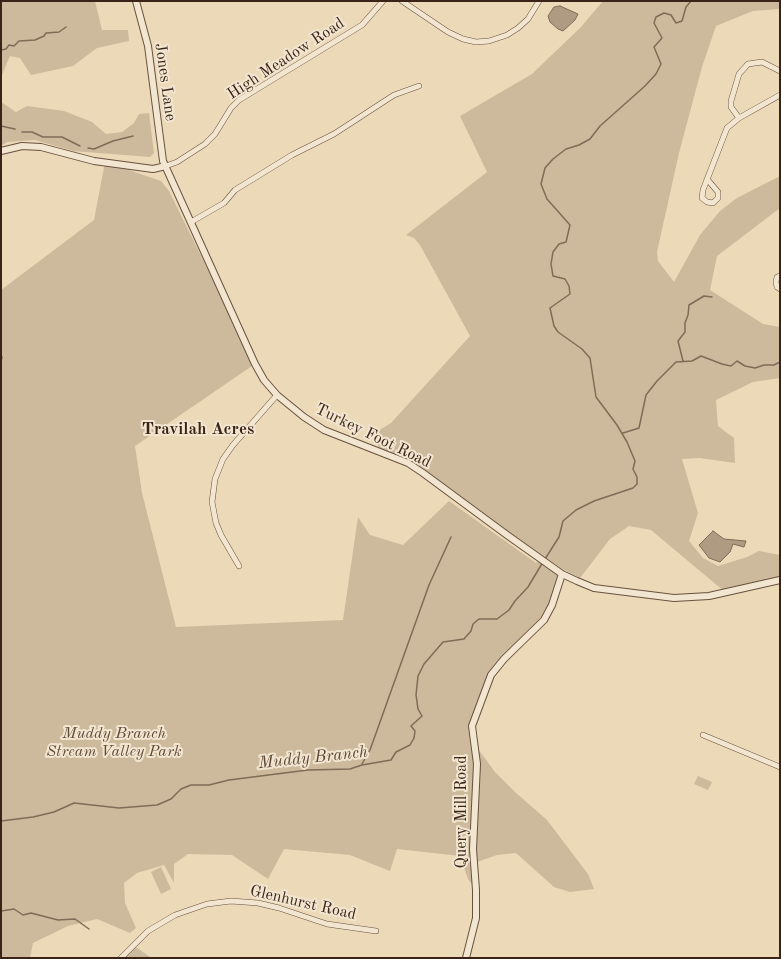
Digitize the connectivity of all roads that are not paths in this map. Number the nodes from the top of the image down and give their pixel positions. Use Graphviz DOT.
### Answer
graph roads {
  1 [pos="136,1"];
  2 [pos="383,1"];
  3 [pos="402,1"];
  4 [pos="539,1"];
  5 [pos="780,72"];
  6 [pos="419,86"];
  7 [pos="780,95"];
  8 [pos="739,118"];
  9 [pos="1,151"];
  10 [pos="166,166"];
  11 [pos="707,179"];
  12 [pos="191,222"];
  13 [pos="780,276"];
  14 [pos="780,289"];
  15 [pos="277,395"];
  16 [pos="239,566"];
  17 [pos="562,574"];
  18 [pos="780,580"];
  19 [pos="703,735"];
  20 [pos="780,767"];
  21 [pos="376,931"];
  22 [pos="121,958"];
  23 [pos="466,958"];
  1 -- 10 [label="street, Jones Lane"];
  2 -- 10 [label="street, High Meadow Road"];
  3 -- 4 [label="street"];
  5 -- 8 [label="street"];
  6 -- 12 [label="street"];
  7 -- 8 [label="street"];
  8 -- 11 [label="street"];
  9 -- 10 [label="street"];
  10 -- 12 [label="street, Turkey Foot Road"];
  12 -- 15 [label="street, Turkey Foot Road"];
  13 -- 14 [label="street"];
  15 -- 16 [label="street"];
  15 -- 17 [label="street, Turkey Foot Road"];
  17 -- 18 [label="street, Turkey Foot Road"];
  17 -- 23 [label="street, Query Mill Road"];
  19 -- 20 [label="street"];
  21 -- 22 [label="street, Glenhurst Road"];
}
